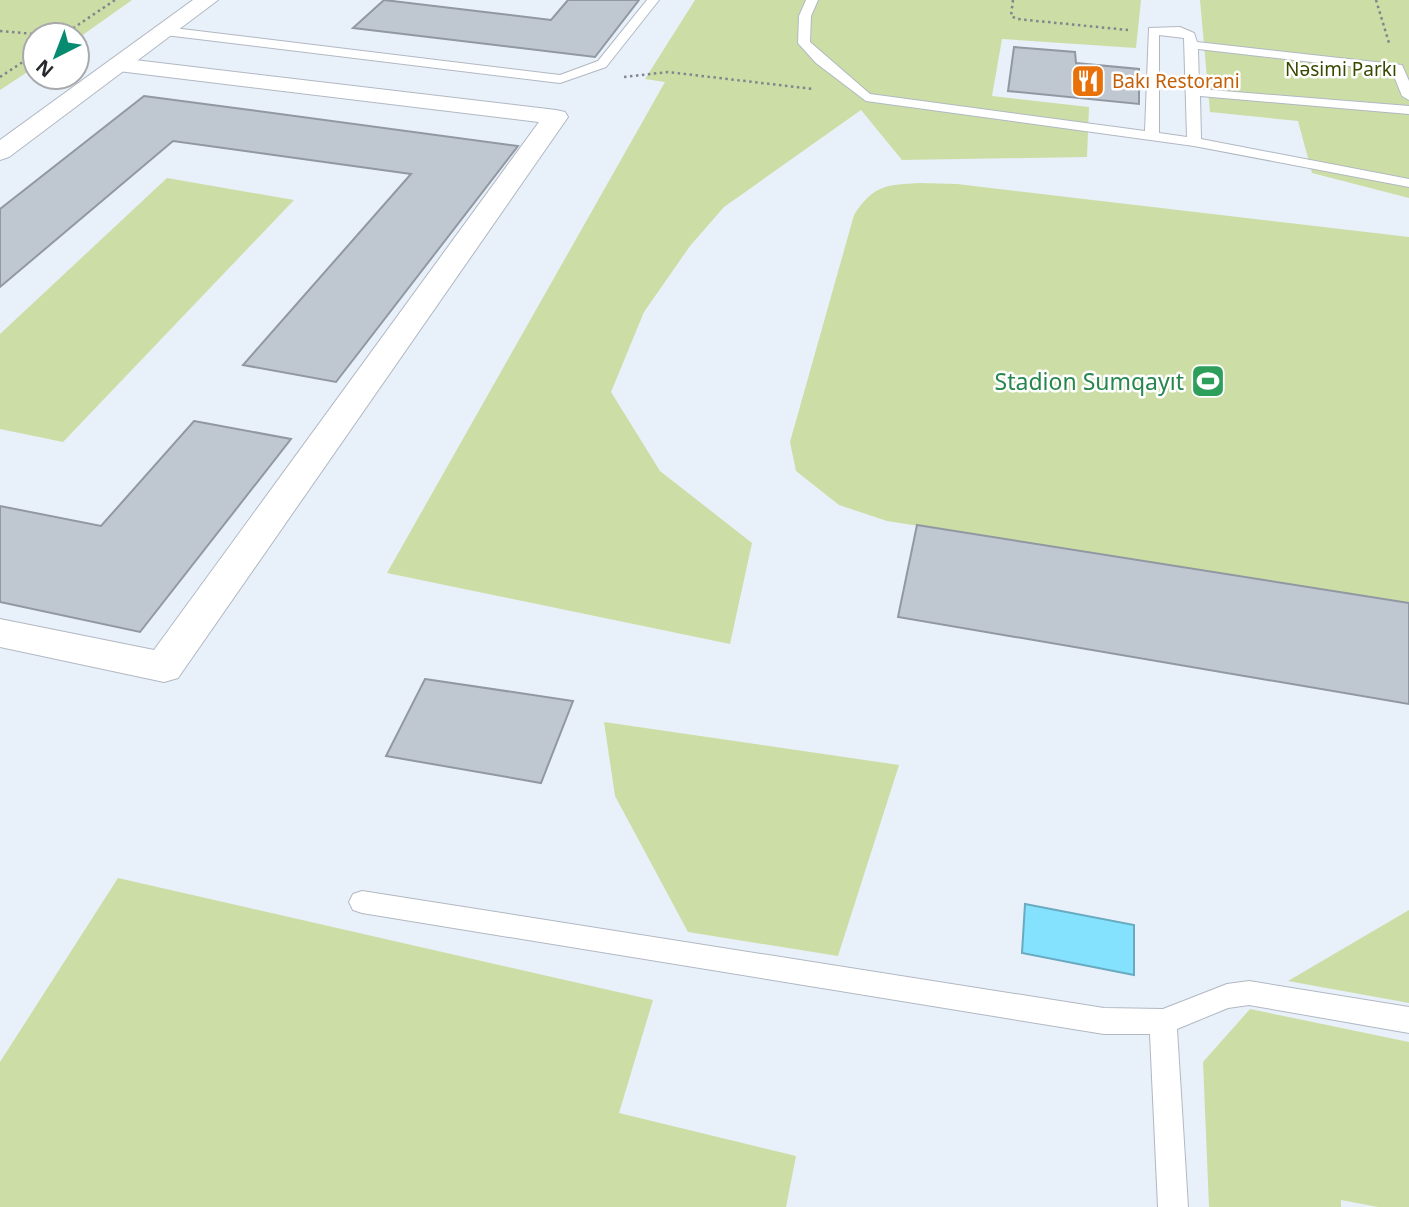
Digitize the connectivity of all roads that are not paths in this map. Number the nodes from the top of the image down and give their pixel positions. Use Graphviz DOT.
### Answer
graph roads {
  1 [pos="177,0"];
  2 [pos="207,0"];
  3 [pos="653,0"];
  4 [pos="812,0"];
  5 [pos="139,27"];
  6 [pos="165,31"];
  7 [pos="1192,45"];
  8 [pos="91,60"];
  9 [pos="118,65"];
  10 [pos="1403,69"];
  11 [pos="48,91"];
  12 [pos="1194,92"];
  13 [pos="1409,96"];
  14 [pos="1409,110"];
  15 [pos="0,124"];
  16 [pos="1152,138"];
  17 [pos="1194,142"];
  18 [pos="0,152"];
  19 [pos="1409,183"];
  20 [pos="0,633"];
  21 [pos="362,902"];
  22 [pos="1409,1020"];
  23 [pos="1163,1022"];
  24 [pos="1173,1207"];
  1 -- 5 [label="street"];
  2 -- 6 [label="street"];
  3 -- 6 [label="lane"];
  4 -- 16 [label="lane"];
  5 -- 6 [label="street"];
  5 -- 8 [label="street"];
  6 -- 9 [label="street"];
  7 -- 10 [label="lane"];
  7 -- 12 [label="lane"];
  7 -- 16 [label="lane"];
  9 -- 18 [label="street"];
  9 -- 20 [label="street"];
  10 -- 13 [label="lane"];
  11 -- 15 [label="street"];
  12 -- 14 [label="lane"];
  12 -- 17 [label="lane"];
  16 -- 17 [label="lane"];
  17 -- 19 [label="lane"];
  21 -- 23 [label="lane"];
  22 -- 23 [label="lane"];
  23 -- 24 [label="lane"];
}
